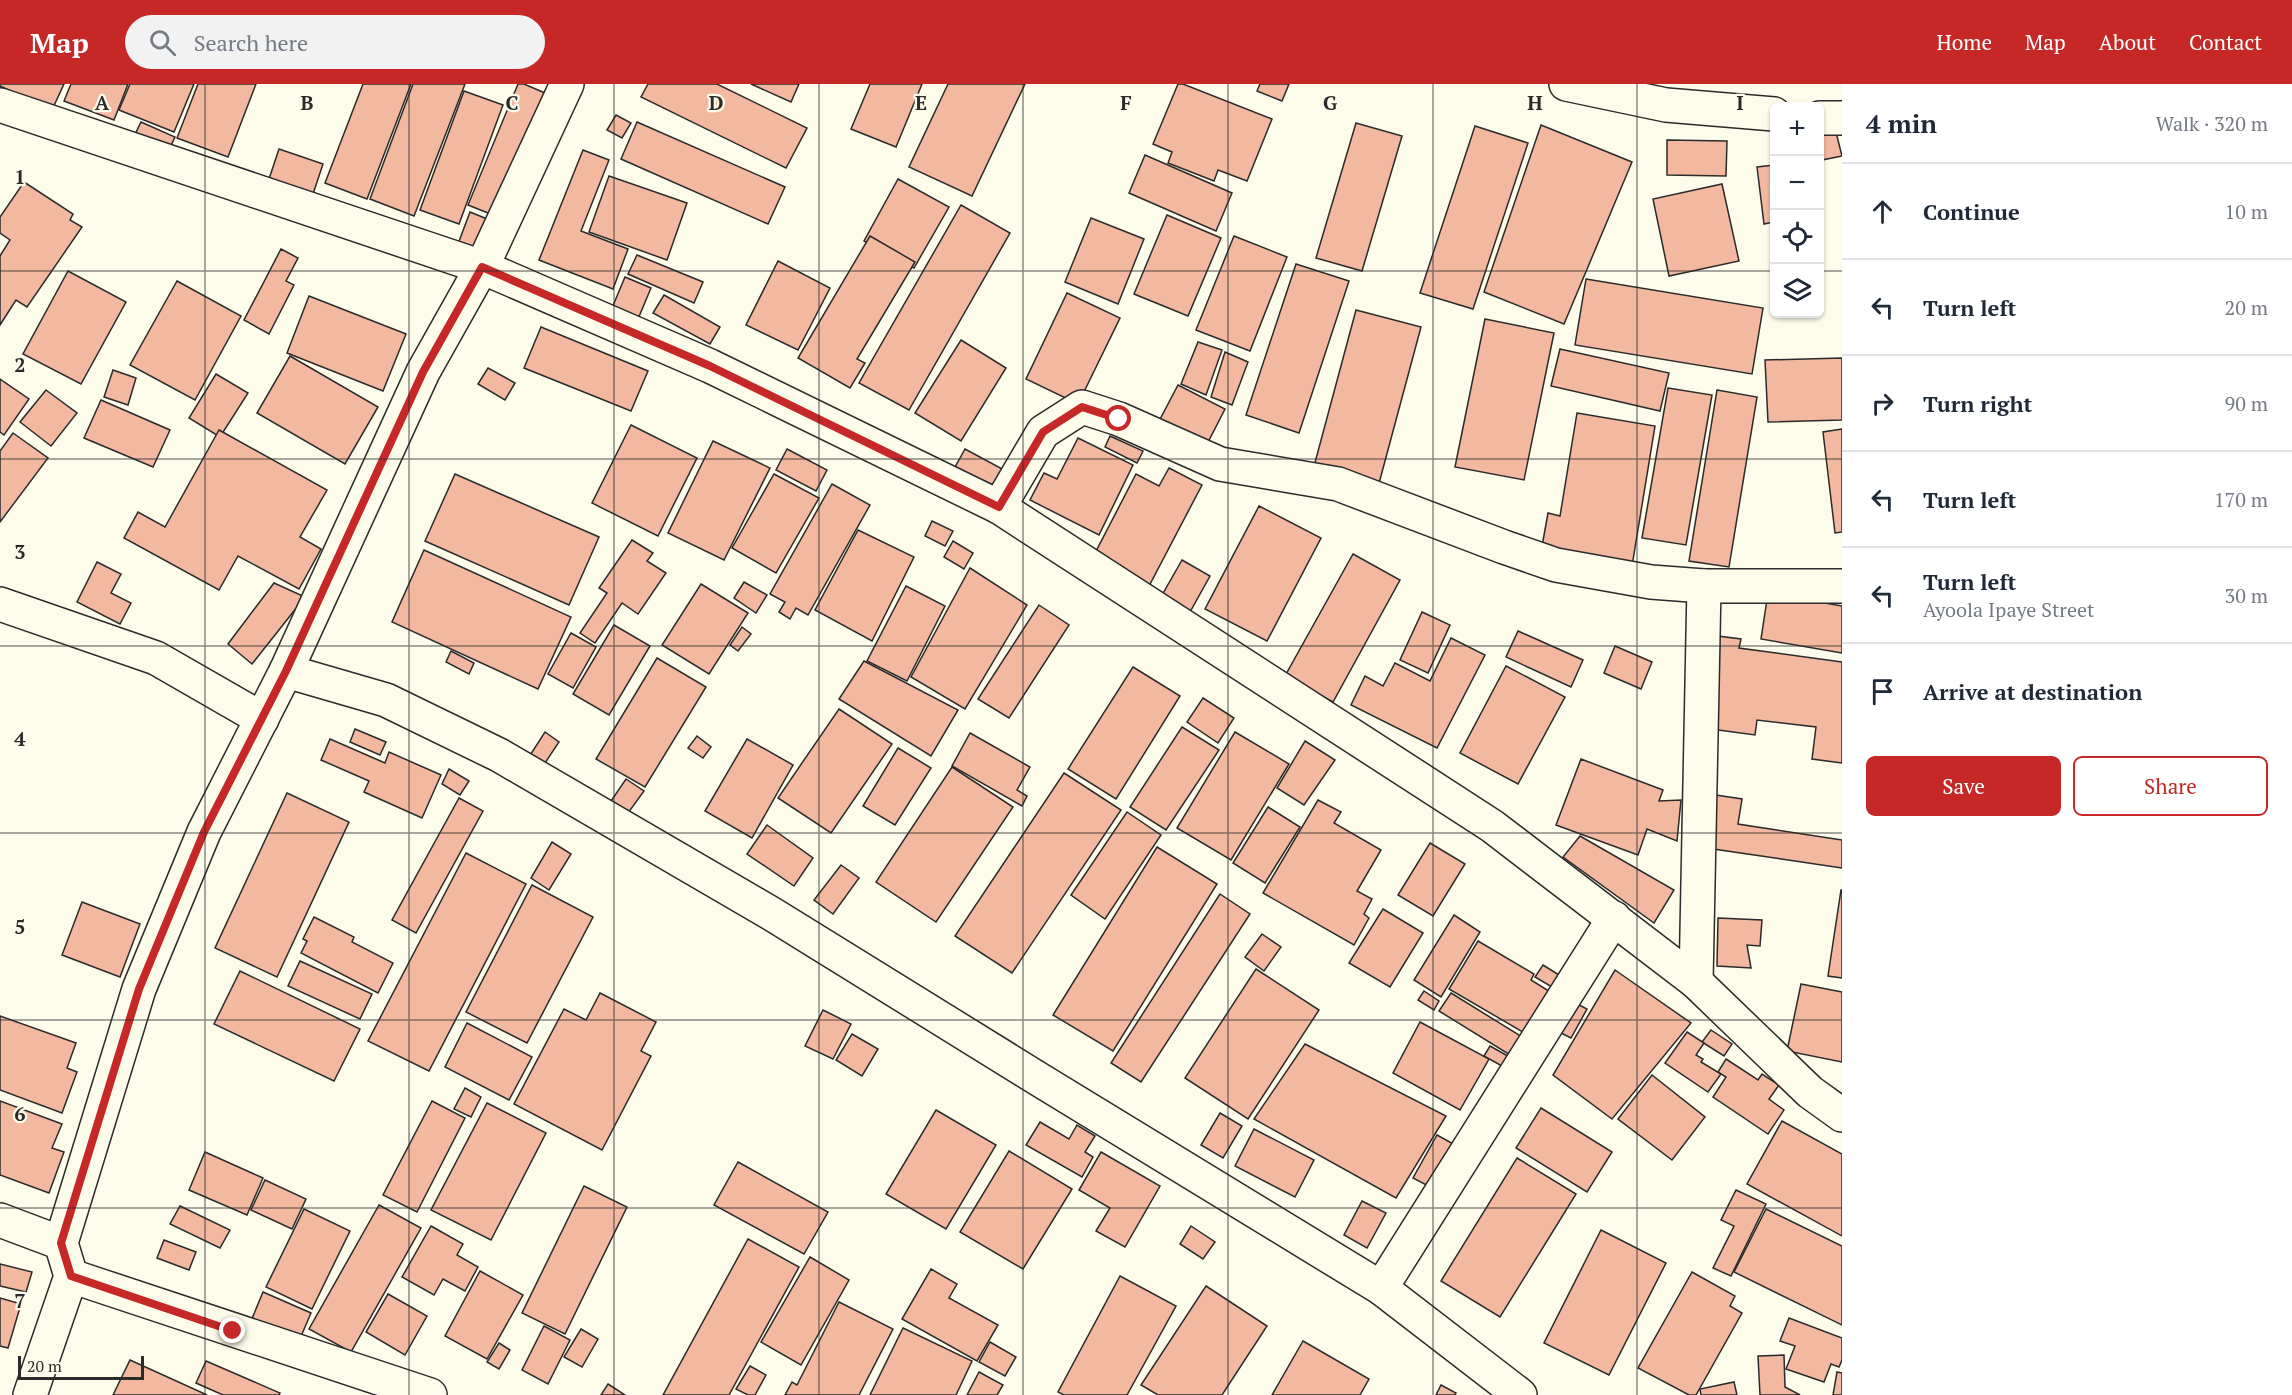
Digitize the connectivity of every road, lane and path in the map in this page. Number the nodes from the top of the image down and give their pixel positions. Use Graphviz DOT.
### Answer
graph roads {
  1 [pos="567,84"];
  2 [pos="1566,84"];
  3 [pos="0,105"];
  4 [pos="1770,114"];
  5 [pos="1824,118"];
  6 [pos="1842,118"];
  7 [pos="482,267"];
  8 [pos="999,507"];
  9 [pos="1704,586"];
  10 [pos="1842,586"];
  11 [pos="0,604"];
  12 [pos="286,671"];
  13 [pos="262,718"];
  14 [pos="1614,918"];
  15 [pos="1696,982"];
  16 [pos="1842,1115"];
  17 [pos="0,1220"];
  18 [pos="61,1243"];
  19 [pos="71,1276"];
  20 [pos="1381,1288"];
  21 [pos="30,1395"];
  22 [pos="429,1395"];
  23 [pos="1520,1395"];
  1 -- 7 [label="street"];
  2 -- 4 [label="street"];
  3 -- 7 [label="street"];
  5 -- 6 [label="street"];
  7 -- 8 [label="street"];
  7 -- 12 [label="street"];
  8 -- 9 [label="street"];
  8 -- 14 [label="street"];
  9 -- 10 [label="street"];
  9 -- 15 [label="street"];
  11 -- 13 [label="street"];
  12 -- 13 [label="street"];
  12 -- 20 [label="street"];
  13 -- 18 [label="street"];
  14 -- 15 [label="street"];
  14 -- 20 [label="street"];
  15 -- 16 [label="street"];
  17 -- 18 [label="street"];
  18 -- 19 [label="street"];
  19 -- 21 [label="street"];
  19 -- 22 [label="street"];
  20 -- 23 [label="street"];
}
